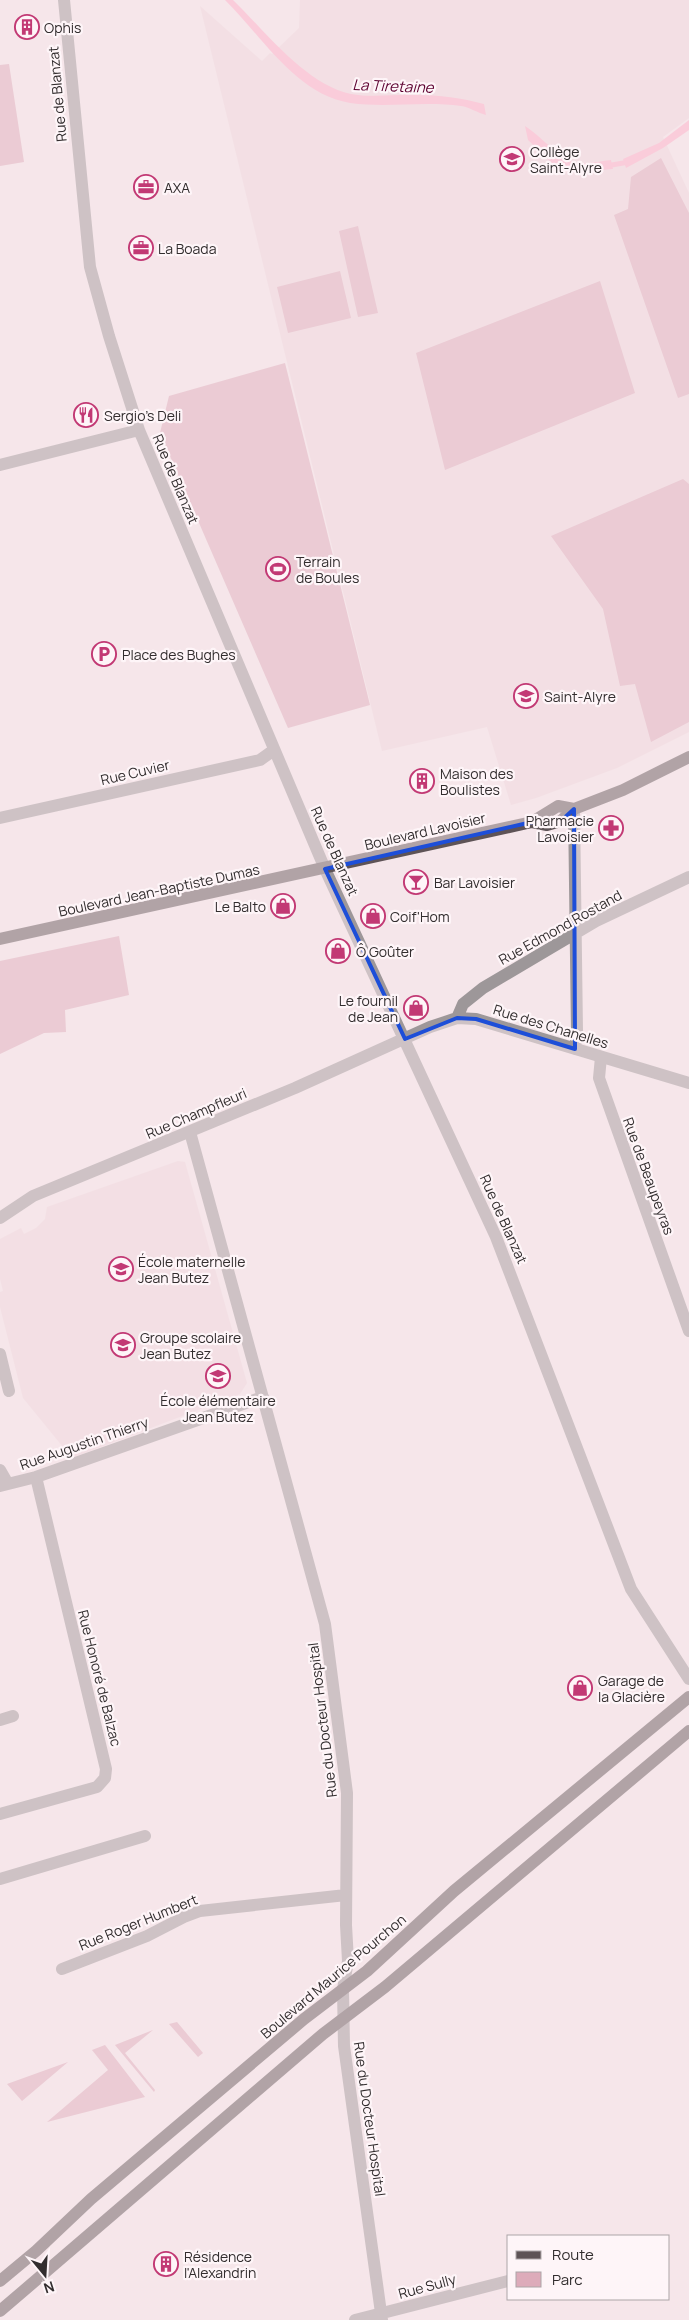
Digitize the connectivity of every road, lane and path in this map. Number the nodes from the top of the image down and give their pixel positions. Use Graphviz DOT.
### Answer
graph roads {
  1 [pos="64,0"];
  2 [pos="139,430"];
  3 [pos="0,465"];
  4 [pos="274,750"];
  5 [pos="689,757"];
  6 [pos="574,810"];
  7 [pos="0,818"];
  8 [pos="325,869"];
  9 [pos="689,877"];
  10 [pos="575,933"];
  11 [pos="0,940"];
  12 [pos="457,1018"];
  13 [pos="406,1039"];
  14 [pos="575,1049"];
  15 [pos="601,1057"];
  16 [pos="689,1083"];
  17 [pos="190,1132"];
  18 [pos="0,1218"];
  19 [pos="689,1332"];
  20 [pos="0,1354"];
  21 [pos="9,1390"];
  22 [pos="263,1397"];
  23 [pos="0,1470"];
  24 [pos="36,1477"];
  25 [pos="4,1485"];
  26 [pos="689,1679"];
  27 [pos="689,1697"];
  28 [pos="13,1716"];
  29 [pos="0,1720"];
  30 [pos="689,1731"];
  31 [pos="0,1814"];
  32 [pos="145,1836"];
  33 [pos="0,1879"];
  34 [pos="346,1895"];
  35 [pos="62,1969"];
  36 [pos="343,1989"];
  37 [pos="342,2021"];
  38 [pos="0,2281"];
  39 [pos="507,2281"];
  40 [pos="0,2311"];
  41 [pos="381,2317"];
  42 [pos="355,2320"];
  1 -- 2 [label="street, Rue de Blanzat"];
  2 -- 3 [label="street"];
  2 -- 4 [label="street, Rue de Blanzat"];
  4 -- 7 [label="street, Rue Cuvier"];
  4 -- 8 [label="street, Rue de Blanzat"];
  5 -- 6 [label="main road, Boulevard Lavoisier"];
  6 -- 8 [label="main road, Boulevard Lavoisier"];
  6 -- 10 [label="street"];
  8 -- 11 [label="main road, Boulevard Jean-Baptiste Dumas"];
  8 -- 13 [label="street, Rue de Blanzat"];
  9 -- 10 [label="street, Rue Edmond Rostand"];
  10 -- 12 [label="street, Rue Edmond Rostand"];
  10 -- 14 [label="street"];
  12 -- 13 [label="street, Rue des Chanelles"];
  12 -- 14 [label="street, Rue des Chanelles"];
  13 -- 17 [label="street, Rue Champfleuri"];
  13 -- 26 [label="street, Rue de Blanzat"];
  14 -- 15 [label="street, Rue des Chanelles"];
  15 -- 16 [label="street, Rue des Chanelles"];
  15 -- 19 [label="street, Rue de Beaupeyras"];
  17 -- 18 [label="street, Rue Champfleuri"];
  17 -- 22 [label="street, Rue du Docteur Hospital"];
  20 -- 21 [label="street"];
  22 -- 24 [label="street, Rue Augustin Thierry"];
  22 -- 34 [label="street, Rue du Docteur Hospital"];
  23 -- 25 [label="street"];
  24 -- 25 [label="street, Rue Augustin Thierry"];
  24 -- 31 [label="street, Rue Honoré de Balzac"];
  27 -- 36 [label="main road, Boulevard Maurice Pourchon"];
  28 -- 29 [label="street"];
  30 -- 37 [label="main road"];
  32 -- 33 [label="street"];
  34 -- 35 [label="street, Rue Roger Humbert"];
  34 -- 36 [label="street, Rue du Docteur Hospital"];
  36 -- 37 [label="street, Rue du Docteur Hospital"];
  36 -- 38 [label="main road, Boulevard Maurice Pourchon"];
  37 -- 40 [label="main road"];
  37 -- 41 [label="street, Rue du Docteur Hospital"];
  39 -- 41 [label="street, Rue Sully"];
  41 -- 42 [label="street, Rue Sully"];
}
